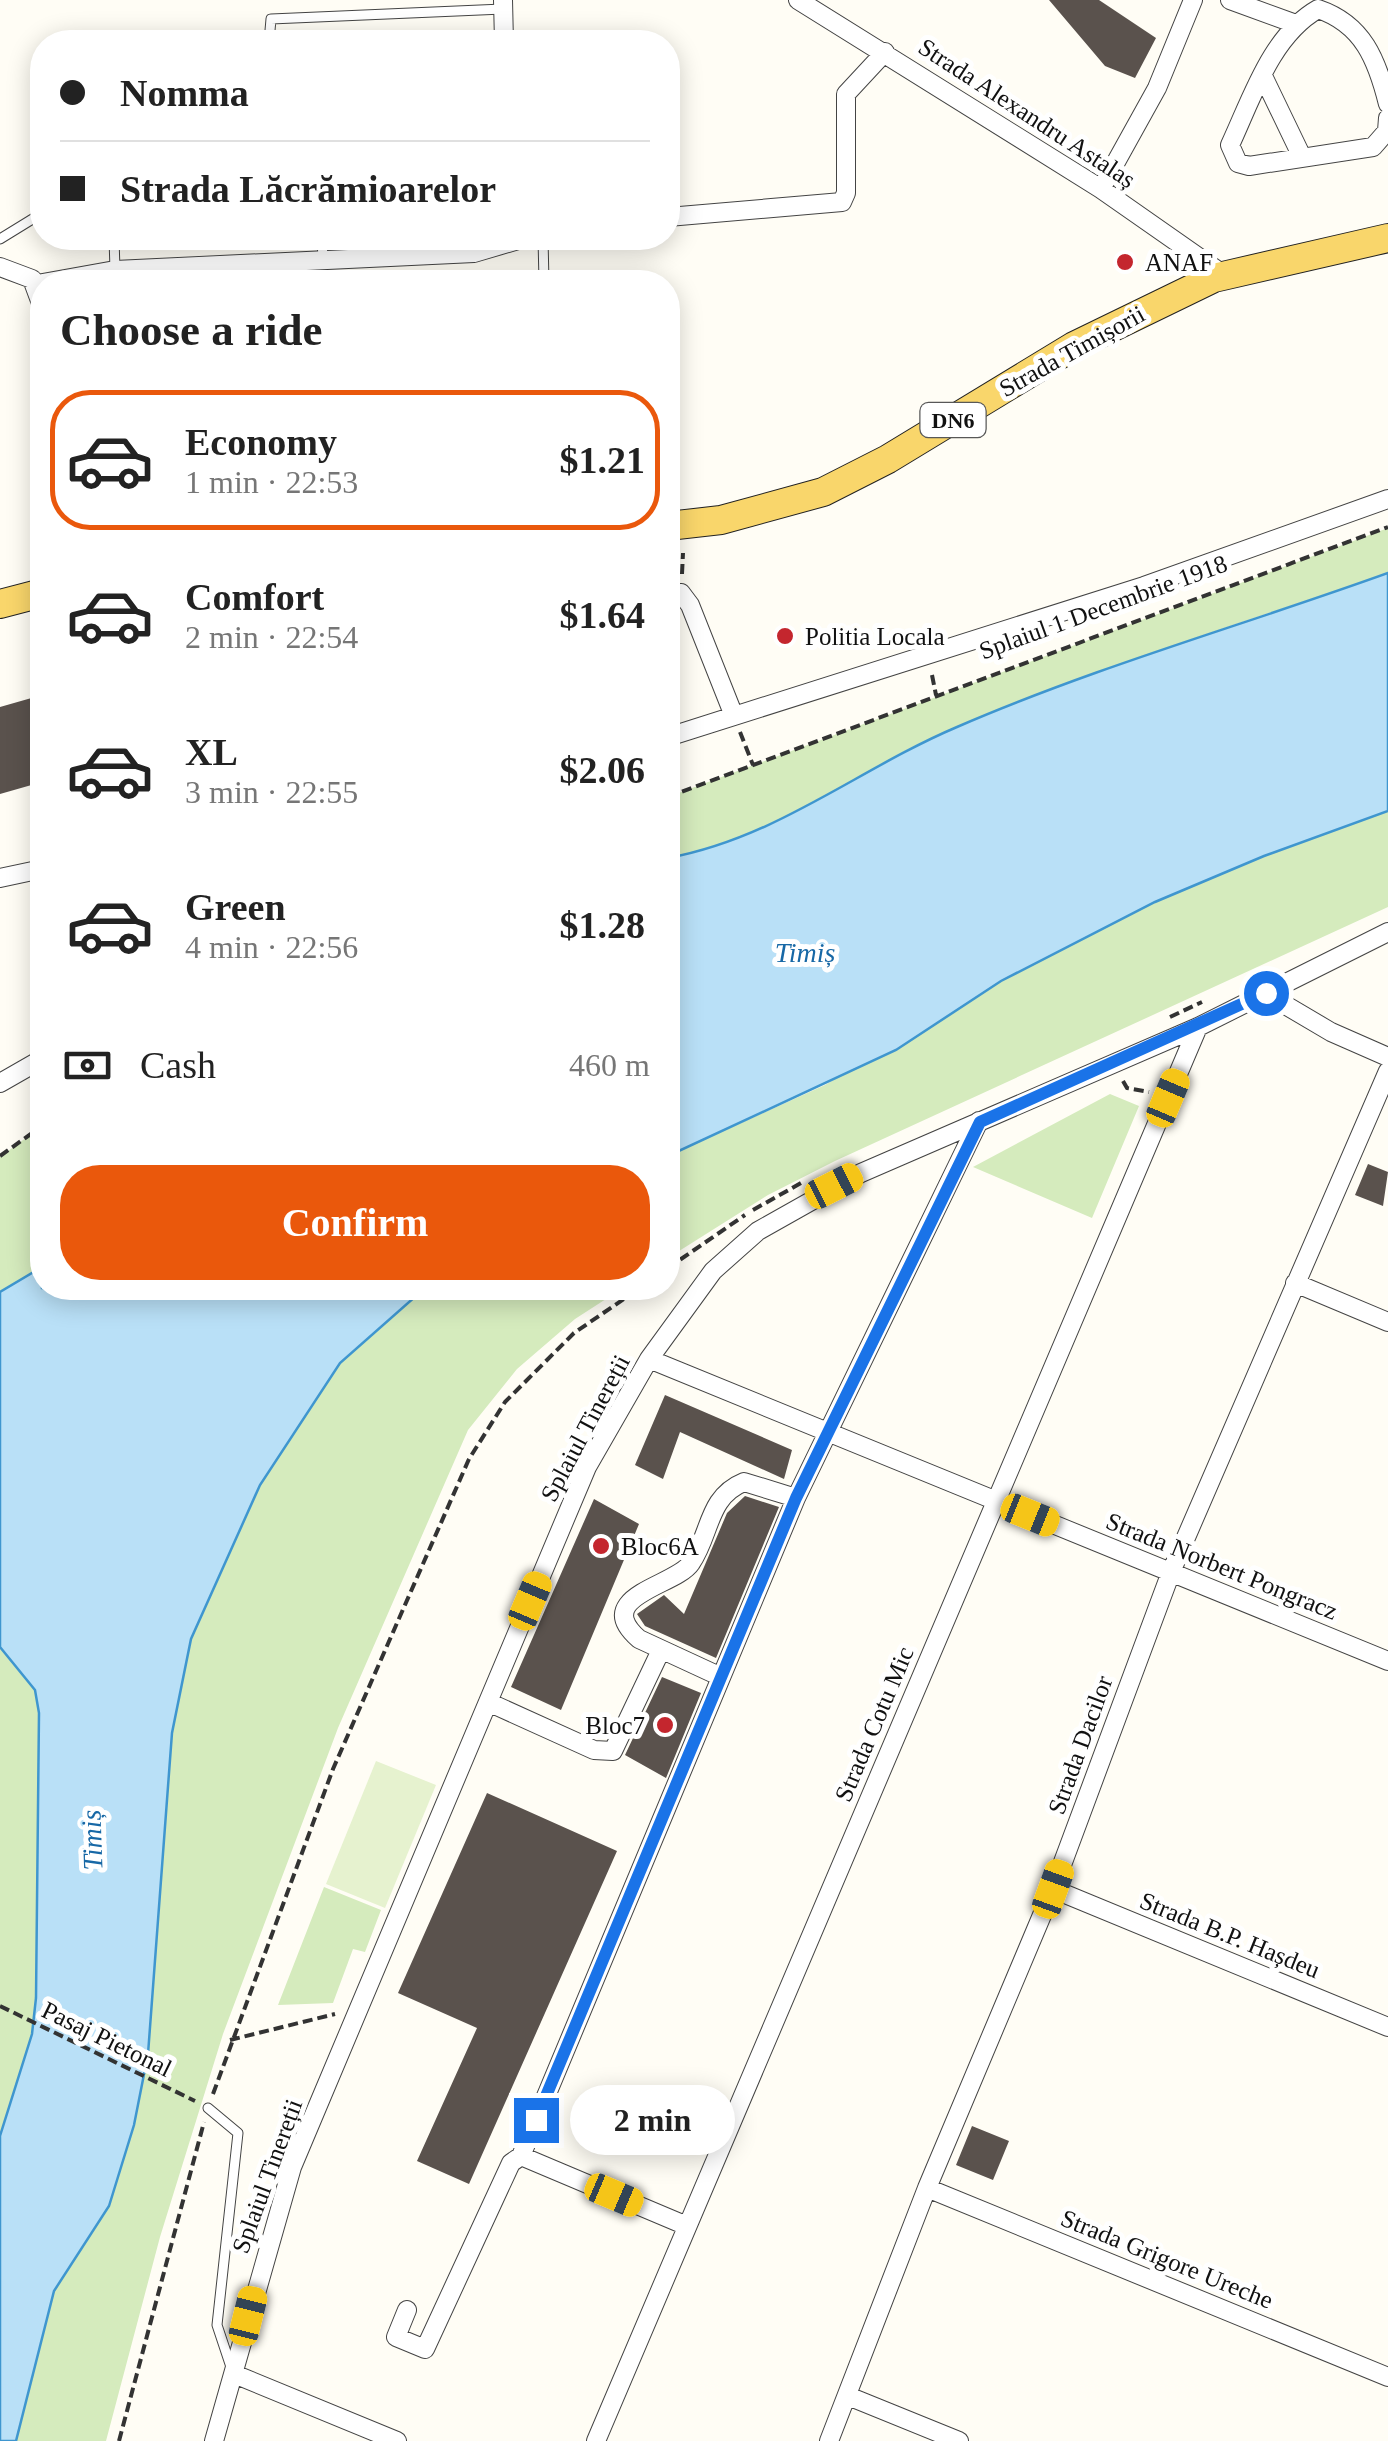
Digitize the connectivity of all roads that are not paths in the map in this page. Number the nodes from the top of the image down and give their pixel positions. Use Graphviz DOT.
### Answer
graph roads {
  1 [pos="372,0"];
  2 [pos="798,0"];
  3 [pos="1193,0"];
  4 [pos="1230,0"];
  5 [pos="503,4"];
  6 [pos="1318,5"];
  7 [pos="372,14"];
  8 [pos="1293,23"];
  9 [pos="270,30"];
  10 [pos="504,30"];
  11 [pos="885,52"];
  12 [pos="1264,76"];
  13 [pos="1388,104"];
  14 [pos="1388,118"];
  15 [pos="1302,157"];
  16 [pos="1101,189"];
  17 [pos="680,217"];
  18 [pos="30,221"];
  19 [pos="0,240"];
  20 [pos="1384,242"];
  21 [pos="114,250"];
  22 [pos="323,250"];
  23 [pos="487,250"];
  24 [pos="323,260"];
  25 [pos="0,268"];
  26 [pos="115,270"];
  27 [pos="281,270"];
  28 [pos="1224,275"];
  29 [pos="30,278"];
  30 [pos="1388,499"];
  31 [pos="680,525"];
  32 [pos="680,593"];
  33 [pos="30,596"];
  34 [pos="0,604"];
  35 [pos="734,716"];
  36 [pos="680,733"];
  37 [pos="30,871"];
  38 [pos="0,878"];
  39 [pos="1388,932"];
  40 [pos="1266,993"];
  41 [pos="1198,1026"];
  42 [pos="1388,1057"];
  43 [pos="30,1065"];
  44 [pos="1388,1070"];
  45 [pos="0,1083"];
  46 [pos="980,1122"];
  47 [pos="1296,1283"];
  48 [pos="1388,1322"];
  49 [pos="649,1359"];
  50 [pos="826,1432"];
  51 [pos="796,1498"];
  52 [pos="996,1502"];
  53 [pos="1171,1572"];
  54 [pos="660,1650"];
  55 [pos="1388,1661"];
  56 [pos="719,1676"];
  57 [pos="488,1702"];
  58 [pos="1053,1889"];
  59 [pos="1388,2027"];
  60 [pos="204,2105"];
  61 [pos="521,2156"];
  62 [pos="927,2188"];
  63 [pos="688,2226"];
  64 [pos="407,2310"];
  65 [pos="234,2374"];
  66 [pos="1388,2377"];
  67 [pos="848,2396"];
  68 [pos="214,2441"];
  69 [pos="397,2441"];
  70 [pos="596,2441"];
  71 [pos="828,2441"];
  72 [pos="960,2441"];
  1 -- 7 [label="lane"];
  2 -- 11 [label="street, Strada Alexandru Astalaș"];
  3 -- 16 [label="street"];
  4 -- 8 [label="street"];
  5 -- 7 [label="lane"];
  5 -- 10 [label="street"];
  6 -- 8 [label="street"];
  6 -- 13 [label="street"];
  7 -- 9 [label="lane"];
  8 -- 12 [label="street"];
  11 -- 16 [label="street, Strada Alexandru Astalaș"];
  11 -- 17 [label="street"];
  12 -- 15 [label="street"];
  12 -- 15 [label="street"];
  14 -- 15 [label="street"];
  16 -- 28 [label="street, Strada Alexandru Astalaș"];
  18 -- 19 [label="lane"];
  20 -- 28 [label="main road, Strada Timișorii / DN6"];
  21 -- 26 [label="lane"];
  22 -- 24 [label="lane"];
  23 -- 24 [label="street"];
  24 -- 27 [label="street"];
  25 -- 29 [label="street"];
  28 -- 31 [label="main road, Strada Timișorii / DN6"];
  30 -- 35 [label="street, Splaiul 1 Decembrie 1918"];
  32 -- 35 [label="street"];
  33 -- 34 [label="main road"];
  35 -- 36 [label="street, Splaiul 1 Decembrie 1918"];
  37 -- 38 [label="street"];
  39 -- 40 [label="street, Splaiul Tinereții"];
  40 -- 41 [label="street, Splaiul Tinereții"];
  40 -- 42 [label="street"];
  41 -- 46 [label="street, Splaiul Tinereții"];
  41 -- 52 [label="street, Strada Cotu Mic"];
  43 -- 45 [label="street"];
  44 -- 47 [label="street, Strada Dacilor"];
  46 -- 49 [label="street, Splaiul Tinereții"];
  46 -- 50 [label="street"];
  47 -- 48 [label="street"];
  47 -- 53 [label="street, Strada Dacilor"];
  49 -- 50 [label="street, Strada Norbert Pongracz"];
  49 -- 57 [label="street, Splaiul Tinereții"];
  50 -- 51 [label="street"];
  50 -- 52 [label="street, Strada Norbert Pongracz"];
  51 -- 54 [label="street"];
  51 -- 56 [label="street"];
  52 -- 53 [label="street, Strada Norbert Pongracz"];
  52 -- 63 [label="street, Strada Cotu Mic"];
  53 -- 55 [label="street, Strada Norbert Pongracz"];
  53 -- 58 [label="street, Strada Dacilor"];
  54 -- 56 [label="street"];
  54 -- 57 [label="street"];
  56 -- 61 [label="street"];
  57 -- 65 [label="street, Splaiul Tinereții"];
  58 -- 59 [label="street, Strada B.P. Hașdeu"];
  58 -- 62 [label="street, Strada Dacilor"];
  60 -- 65 [label="lane"];
  61 -- 63 [label="street"];
  61 -- 64 [label="street"];
  62 -- 66 [label="street, Strada Grigore Ureche"];
  62 -- 67 [label="street, Strada Dacilor"];
  63 -- 70 [label="street, Strada Cotu Mic"];
  65 -- 68 [label="street, Splaiul Tinereții"];
  65 -- 69 [label="street"];
  67 -- 71 [label="street, Strada Dacilor"];
  67 -- 72 [label="street"];
}
